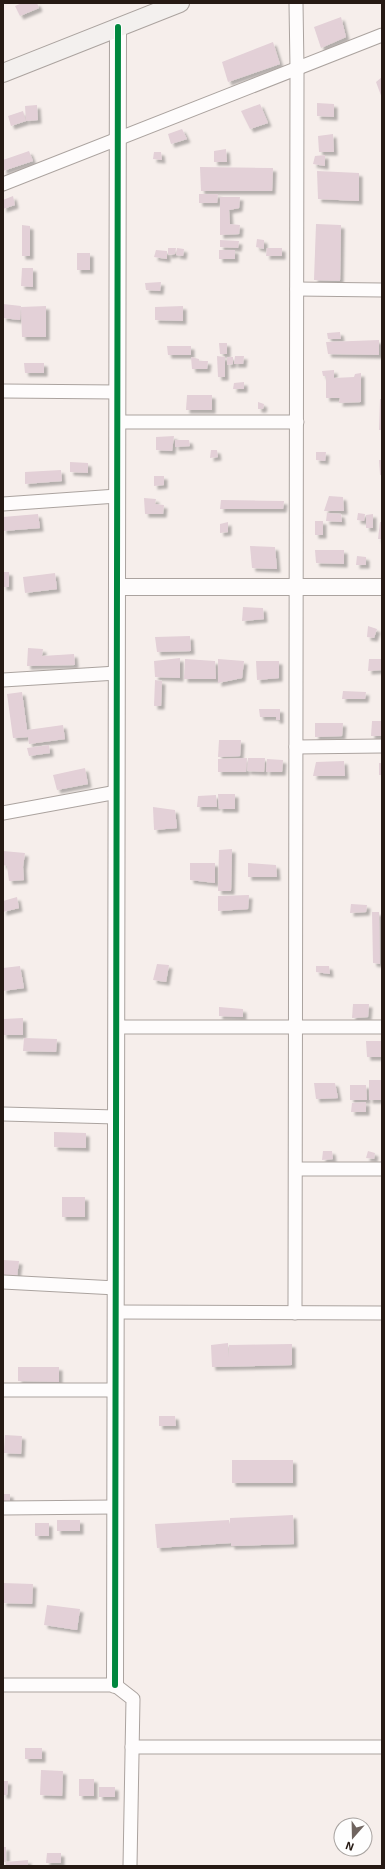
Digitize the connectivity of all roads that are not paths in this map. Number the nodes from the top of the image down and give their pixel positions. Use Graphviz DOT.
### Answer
graph roads {
  1 [pos="180,3"];
  2 [pos="296,3"];
  3 [pos="118,27"];
  4 [pos="382,35"];
  5 [pos="297,68"];
  6 [pos="3,73"];
  7 [pos="118,139"];
  8 [pos="3,184"];
  9 [pos="297,289"];
  10 [pos="382,290"];
  11 [pos="3,391"];
  12 [pos="117,392"];
  13 [pos="117,422"];
  14 [pos="297,422"];
  15 [pos="117,496"];
  16 [pos="3,504"];
  17 [pos="117,587"];
  18 [pos="296,587"];
  19 [pos="382,587"];
  20 [pos="117,673"];
  21 [pos="3,680"];
  22 [pos="382,746"];
  23 [pos="296,747"];
  24 [pos="117,792"];
  25 [pos="3,813"];
  26 [pos="116,1027"];
  27 [pos="296,1027"];
  28 [pos="382,1027"];
  29 [pos="3,1114"];
  30 [pos="116,1117"];
  31 [pos="296,1169"];
  32 [pos="382,1169"];
  33 [pos="3,1282"];
  34 [pos="116,1288"];
  35 [pos="116,1312"];
  36 [pos="295,1313"];
  37 [pos="382,1313"];
  38 [pos="3,1390"];
  39 [pos="115,1390"];
  40 [pos="115,1507"];
  41 [pos="3,1508"];
  42 [pos="3,1685"];
  43 [pos="115,1685"];
  44 [pos="132,1747"];
  45 [pos="382,1747"];
  46 [pos="130,1866"];
  1 -- 3 [label="main road"];
  2 -- 5 [label="street"];
  3 -- 6 [label="main road"];
  3 -- 7 [label="street"];
  4 -- 5 [label="street"];
  5 -- 7 [label="street"];
  5 -- 9 [label="street"];
  7 -- 8 [label="street"];
  7 -- 12 [label="street"];
  9 -- 10 [label="street"];
  9 -- 14 [label="street"];
  11 -- 12 [label="street"];
  12 -- 13 [label="street"];
  13 -- 14 [label="street"];
  13 -- 15 [label="street"];
  14 -- 18 [label="street"];
  15 -- 16 [label="street"];
  15 -- 17 [label="street"];
  17 -- 18 [label="street"];
  17 -- 20 [label="street"];
  18 -- 19 [label="street"];
  18 -- 23 [label="street"];
  20 -- 21 [label="street"];
  20 -- 24 [label="street"];
  22 -- 23 [label="street"];
  23 -- 27 [label="street"];
  24 -- 25 [label="street"];
  24 -- 26 [label="street"];
  26 -- 27 [label="street"];
  26 -- 30 [label="street"];
  27 -- 28 [label="street"];
  27 -- 31 [label="street"];
  29 -- 30 [label="street"];
  30 -- 34 [label="street"];
  31 -- 32 [label="street"];
  31 -- 36 [label="street"];
  33 -- 34 [label="street"];
  34 -- 35 [label="street"];
  35 -- 36 [label="street"];
  35 -- 39 [label="street"];
  36 -- 37 [label="street"];
  38 -- 39 [label="street"];
  39 -- 40 [label="street"];
  40 -- 41 [label="street"];
  40 -- 43 [label="street"];
  42 -- 43 [label="street"];
  43 -- 44 [label="street"];
  44 -- 45 [label="street"];
  44 -- 46 [label="street"];
}
